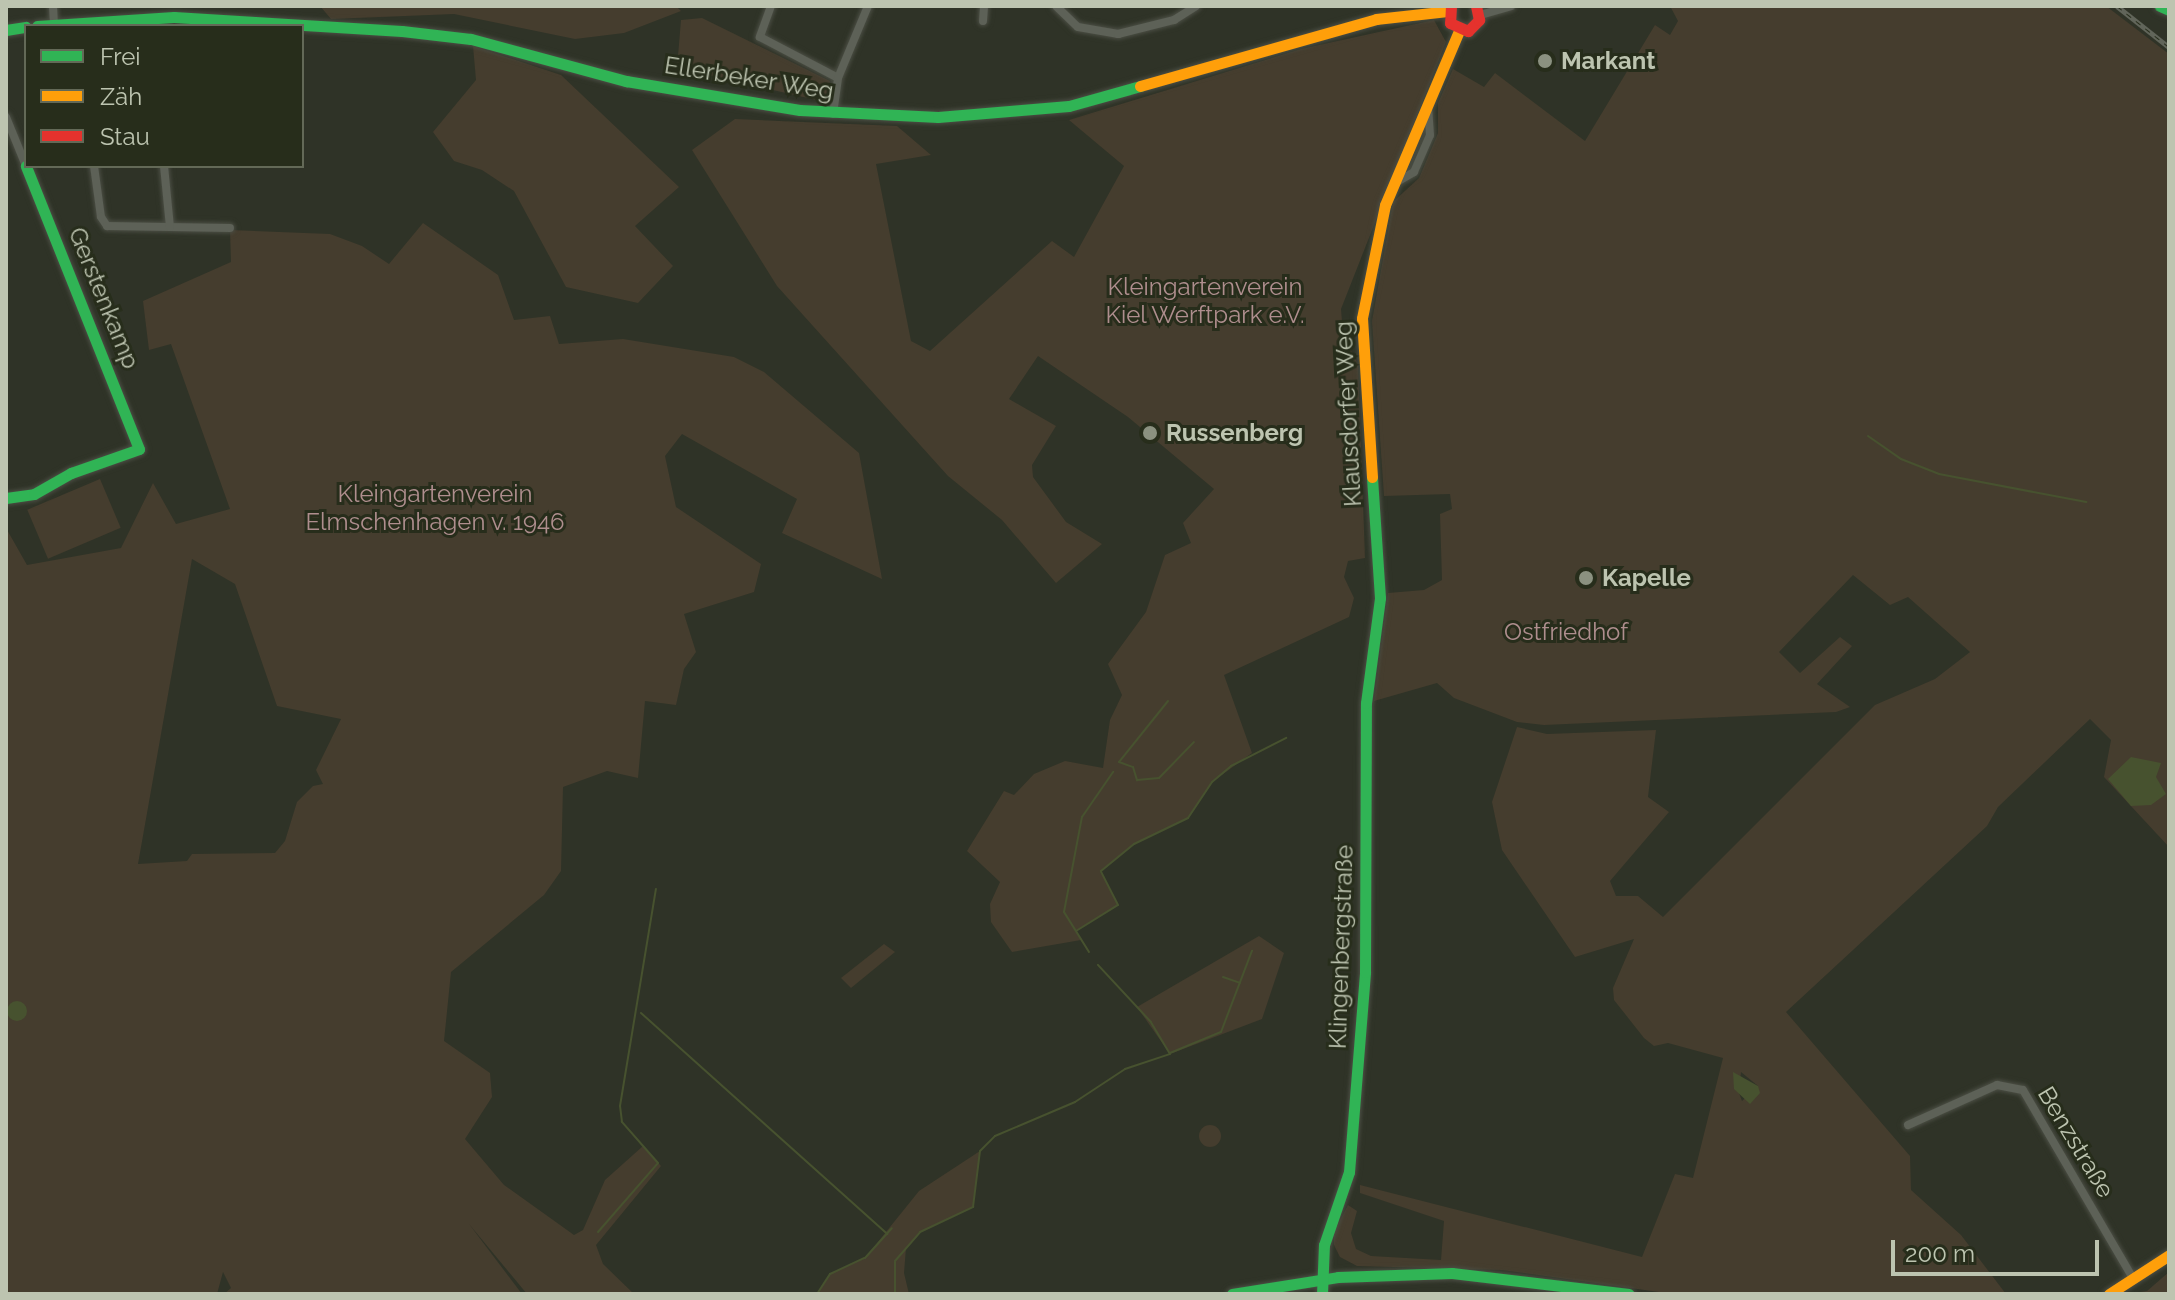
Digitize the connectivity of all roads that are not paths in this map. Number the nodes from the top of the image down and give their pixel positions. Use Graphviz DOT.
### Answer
graph roads {
  1 [pos="771,6"];
  2 [pos="868,6"];
  3 [pos="984,6"];
  4 [pos="1056,6"];
  5 [pos="1196,6"];
  6 [pos="1511,6"];
  7 [pos="2160,6"];
  8 [pos="1450,9"];
  9 [pos="2169,10"];
  10 [pos="1478,11"];
  11 [pos="983,21"];
  12 [pos="95,24"];
  13 [pos="291,24"];
  14 [pos="304,25"];
  15 [pos="1459,31"];
  16 [pos="838,78"];
  17 [pos="833,114"];
  18 [pos="6,117"];
  19 [pos="24,161"];
  20 [pos="27,168"];
  21 [pos="94,168"];
  22 [pos="164,168"];
  23 [pos="170,227"];
  24 [pos="230,228"];
  25 [pos="6,498"];
  26 [pos="1380,598"];
  27 [pos="1908,1125"];
  28 [pos="2169,1255"];
  29 [pos="1322,1278"];
  30 [pos="2134,1280"];
  31 [pos="1232,1294"];
  32 [pos="1322,1294"];
  33 [pos="1629,1294"];
  34 [pos="2109,1294"];
  1 -- 16 [label="street"];
  2 -- 16 [label="street"];
  3 -- 11 [label="street"];
  4 -- 5 [label="street"];
  6 -- 10 [label="street"];
  7 -- 9 [label="main road"];
  8 -- 15 [label="main road"];
  8 -- 17 [label="main road, Ellerbeker Weg"];
  10 -- 15 [label="main road"];
  12 -- 13 [label="main road, Ellerbeker Weg"];
  14 -- 17 [label="main road, Ellerbeker Weg"];
  15 -- 26 [label="main road, Klausdorfer Weg"];
  16 -- 17 [label="street"];
  18 -- 19 [label="street, Gerstenkamp"];
  20 -- 25 [label="main road, Gerstenkamp"];
  21 -- 23 [label="street"];
  22 -- 23 [label="street"];
  23 -- 24 [label="street"];
  26 -- 29 [label="main road, Klingenbergstraße"];
  27 -- 30 [label="street, Benzstraße"];
  28 -- 30 [label="main road"];
  29 -- 31 [label="main road"];
  29 -- 32 [label="main road, Klingenbergstraße"];
  29 -- 33 [label="main road"];
  30 -- 34 [label="main road"];
}
